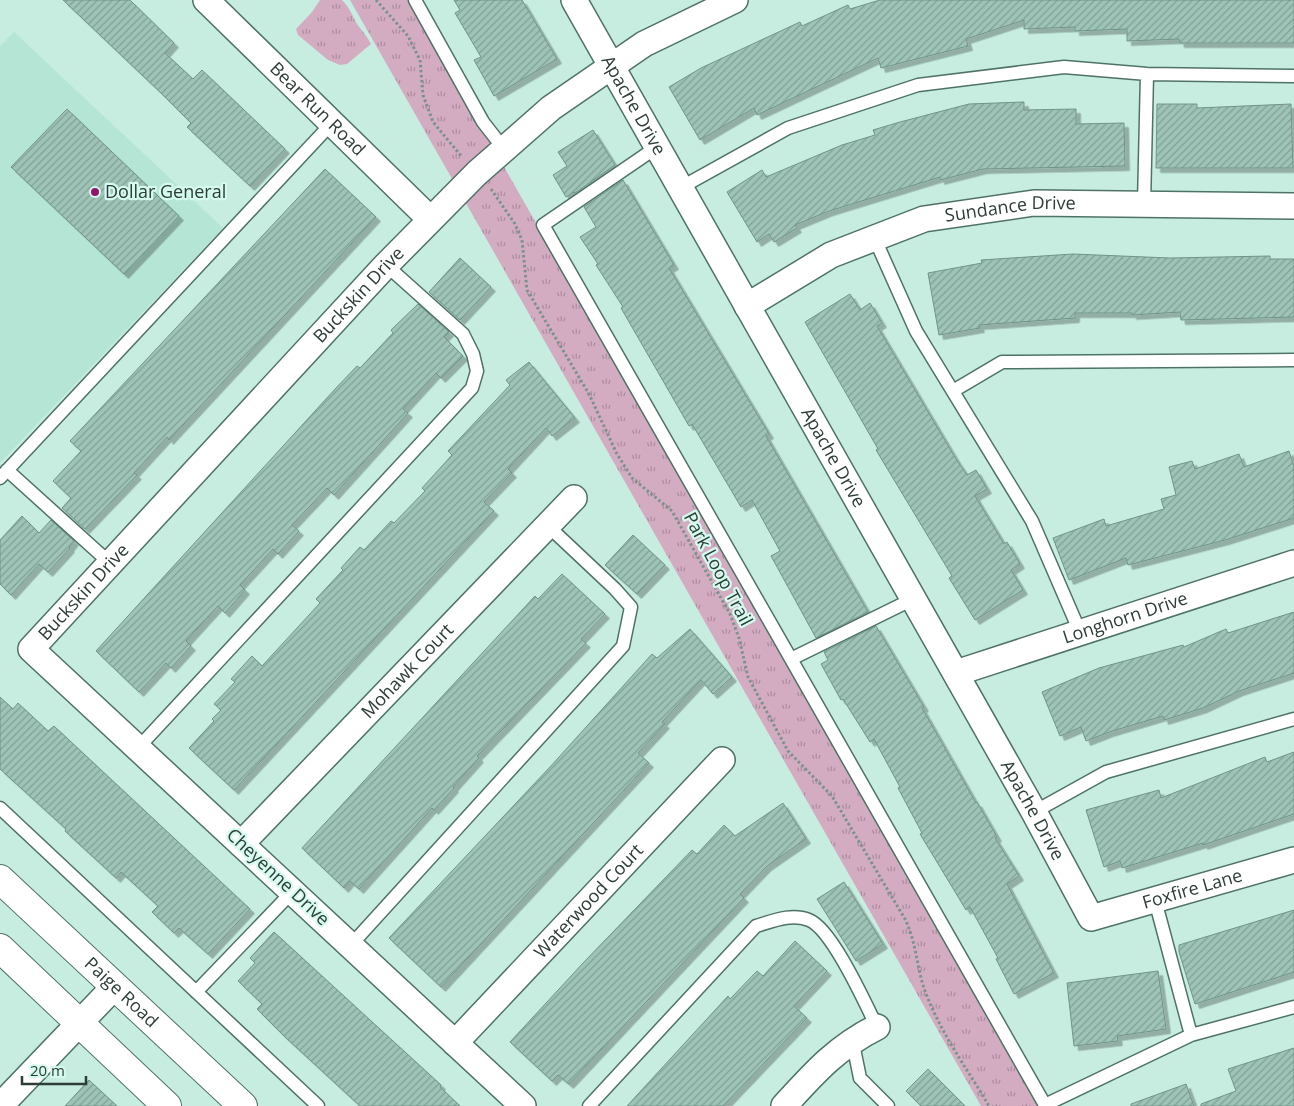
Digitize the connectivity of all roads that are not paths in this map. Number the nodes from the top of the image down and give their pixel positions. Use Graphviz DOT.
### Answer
graph roads {
  1 [pos="206,0"];
  2 [pos="415,0"];
  3 [pos="574,0"];
  4 [pos="735,0"];
  5 [pos="611,66"];
  6 [pos="1147,74"];
  7 [pos="1294,76"];
  8 [pos="332,123"];
  9 [pos="657,147"];
  10 [pos="504,149"];
  11 [pos="680,188"];
  12 [pos="1144,204"];
  13 [pos="1294,206"];
  14 [pos="430,219"];
  15 [pos="874,237"];
  16 [pos="386,265"];
  17 [pos="747,306"];
  18 [pos="1294,360"];
  19 [pos="953,391"];
  20 [pos="4,474"];
  21 [pos="574,498"];
  22 [pos="548,526"];
  23 [pos="110,564"];
  24 [pos="1294,564"];
  25 [pos="913,599"];
  26 [pos="1080,632"];
  27 [pos="31,649"];
  28 [pos="791,659"];
  29 [pos="956,673"];
  30 [pos="1294,719"];
  31 [pos="138,748"];
  32 [pos="722,760"];
  33 [pos="0,808"];
  34 [pos="1034,812"];
  35 [pos="241,844"];
  36 [pos="1294,860"];
  37 [pos="0,879"];
  38 [pos="293,891"];
  39 [pos="1155,900"];
  40 [pos="1091,918"];
  41 [pos="351,945"];
  42 [pos="0,948"];
  43 [pos="115,986"];
  44 [pos="196,992"];
  45 [pos="1294,1007"];
  46 [pos="80,1023"];
  47 [pos="877,1026"];
  48 [pos="1191,1035"];
  49 [pos="852,1039"];
  50 [pos="456,1043"];
  51 [pos="0,1106"];
  52 [pos="167,1106"];
  53 [pos="243,1106"];
  54 [pos="318,1106"];
  55 [pos="524,1106"];
  56 [pos="589,1106"];
  57 [pos="784,1106"];
  58 [pos="888,1106"];
  1 -- 8 [label="street, Bear Run Road"];
  2 -- 10 [label="lane"];
  3 -- 5 [label="street, Apache Drive"];
  4 -- 5 [label="street, Buckskin Drive"];
  5 -- 9 [label="street, Apache Drive"];
  5 -- 10 [label="street, Buckskin Drive"];
  6 -- 7 [label="lane"];
  6 -- 11 [label="lane"];
  6 -- 12 [label="lane"];
  8 -- 14 [label="street, Bear Run Road"];
  8 -- 20 [label="lane"];
  9 -- 11 [label="street, Apache Drive"];
  9 -- 28 [label="lane"];
  10 -- 14 [label="street, Buckskin Drive"];
  11 -- 17 [label="street, Apache Drive"];
  12 -- 13 [label="street, Sundance Drive"];
  12 -- 15 [label="street, Sundance Drive"];
  14 -- 16 [label="street, Buckskin Drive"];
  15 -- 17 [label="street, Sundance Drive"];
  15 -- 19 [label="lane"];
  16 -- 23 [label="street, Buckskin Drive"];
  16 -- 31 [label="lane"];
  17 -- 25 [label="street, Apache Drive"];
  18 -- 19 [label="lane"];
  19 -- 26 [label="lane"];
  20 -- 23 [label="lane"];
  21 -- 22 [label="street, Mohawk Court"];
  22 -- 35 [label="street, Mohawk Court"];
  22 -- 41 [label="lane"];
  23 -- 27 [label="street, Buckskin Drive"];
  24 -- 26 [label="street, Longhorn Drive"];
  25 -- 28 [label="lane"];
  25 -- 29 [label="street, Apache Drive"];
  26 -- 29 [label="street, Longhorn Drive"];
  27 -- 31 [label="street, Cheyenne Drive"];
  28 -- 48 [label="lane"];
  29 -- 34 [label="street, Apache Drive"];
  30 -- 34 [label="lane"];
  31 -- 35 [label="street, Cheyenne Drive"];
  32 -- 50 [label="street, Waterwood Court"];
  33 -- 44 [label="lane"];
  34 -- 40 [label="street, Apache Drive"];
  35 -- 38 [label="street, Cheyenne Drive"];
  36 -- 39 [label="street, Foxfire Lane"];
  37 -- 43 [label="main road, Paige Road"];
  38 -- 41 [label="street, Cheyenne Drive"];
  38 -- 44 [label="lane"];
  39 -- 40 [label="street, Foxfire Lane"];
  39 -- 48 [label="lane"];
  41 -- 50 [label="street, Cheyenne Drive"];
  42 -- 46 [label="main road"];
  43 -- 46 [label="street"];
  43 -- 53 [label="main road, Paige Road"];
  44 -- 54 [label="lane"];
  45 -- 48 [label="lane"];
  46 -- 51 [label="street"];
  46 -- 52 [label="main road"];
  47 -- 49 [label="street"];
  47 -- 56 [label="lane"];
  49 -- 57 [label="street"];
  49 -- 58 [label="lane"];
  50 -- 55 [label="street, Cheyenne Drive"];
}
